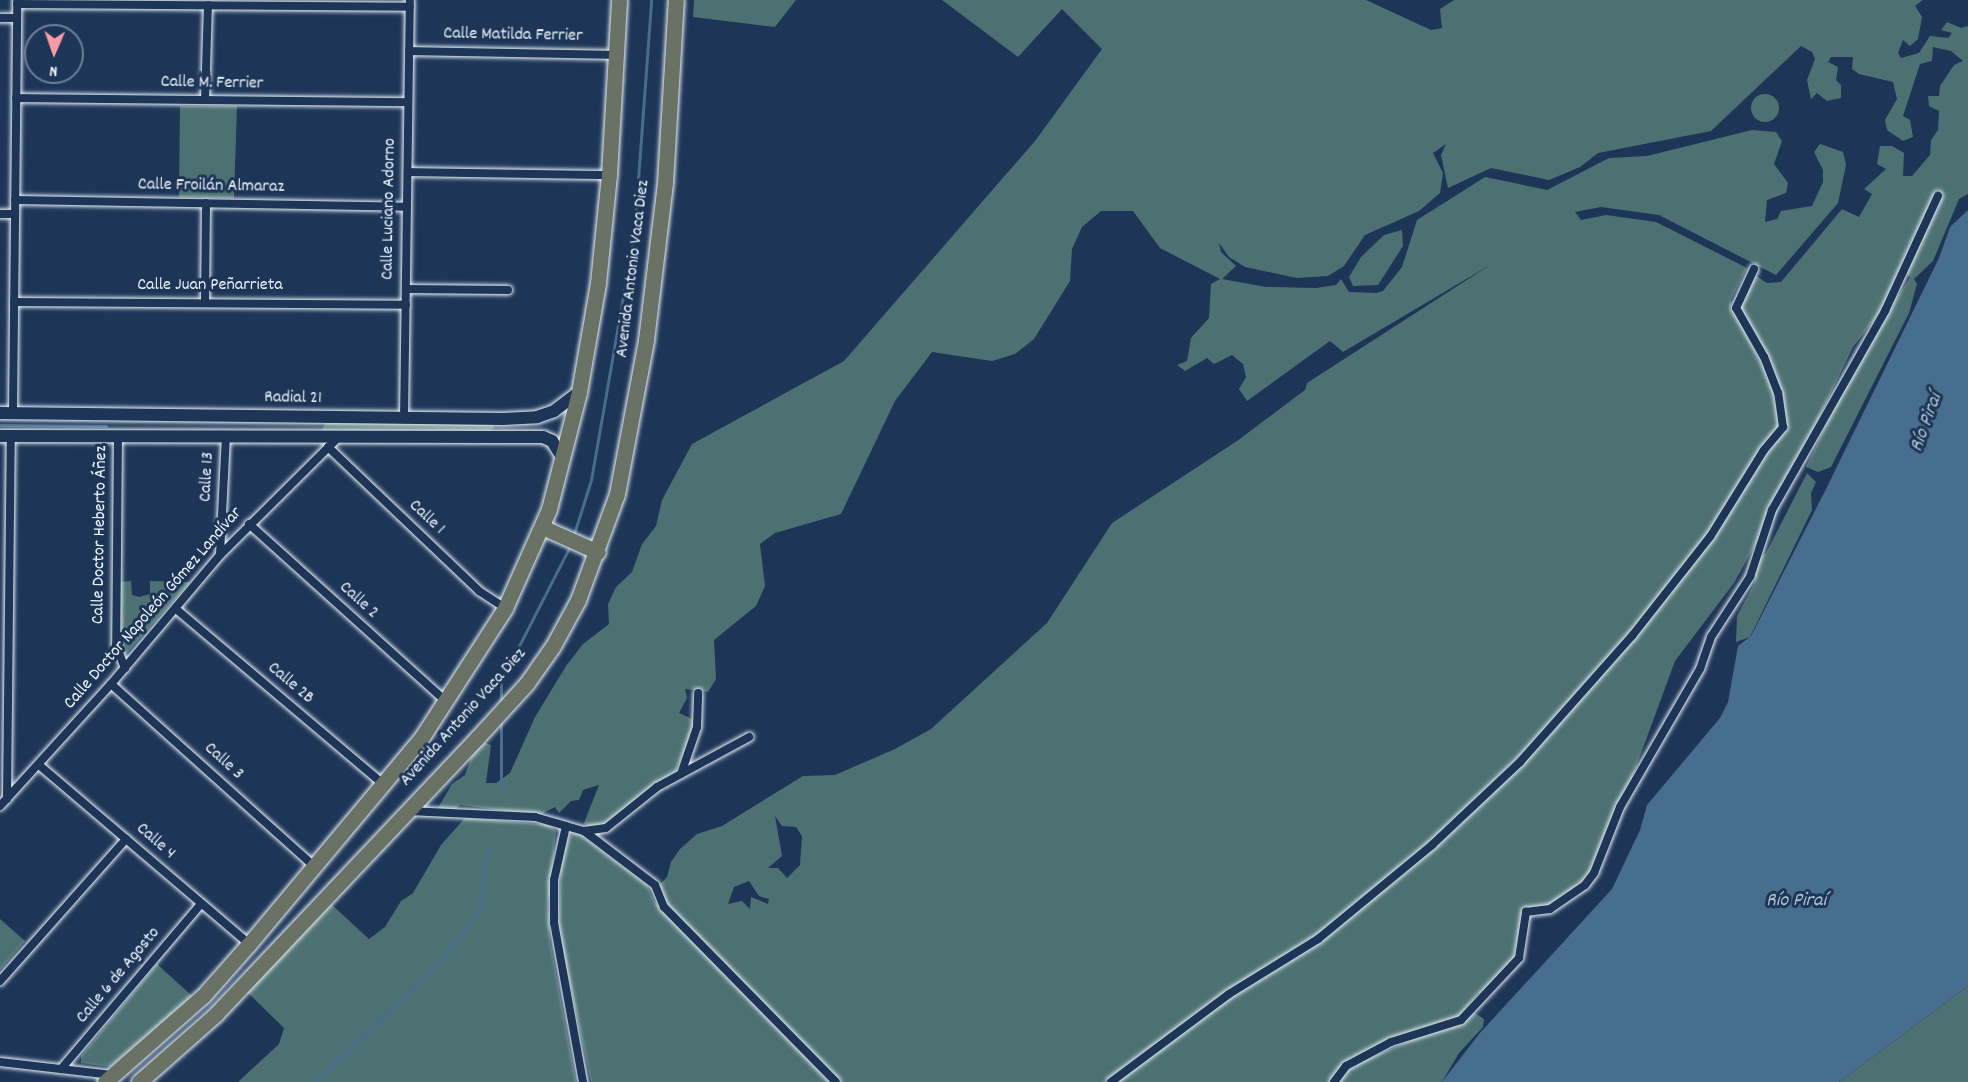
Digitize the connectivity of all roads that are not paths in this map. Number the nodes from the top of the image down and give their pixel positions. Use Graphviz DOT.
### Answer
graph roads {
  1 [pos="619,0"];
  2 [pos="676,0"];
  3 [pos="17,2"];
  4 [pos="410,3"];
  5 [pos="208,5"];
  6 [pos="0,18"];
  7 [pos="17,18"];
  8 [pos="409,51"];
  9 [pos="616,55"];
  10 [pos="16,98"];
  11 [pos="206,100"];
  12 [pos="408,102"];
  13 [pos="408,172"];
  14 [pos="609,176"];
  15 [pos="1938,196"];
  16 [pos="15,200"];
  17 [pos="206,203"];
  18 [pos="407,207"];
  19 [pos="0,214"];
  20 [pos="15,214"];
  21 [pos="1754,269"];
  22 [pos="406,289"];
  23 [pos="508,290"];
  24 [pos="14,302"];
  25 [pos="205,302"];
  26 [pos="406,305"];
  27 [pos="579,392"];
  28 [pos="7,413"];
  29 [pos="404,419"];
  30 [pos="503,419"];
  31 [pos="63,424"];
  32 [pos="5,436"];
  33 [pos="118,436"];
  34 [pos="226,436"];
  35 [pos="502,436"];
  36 [pos="338,438"];
  37 [pos="328,447"];
  38 [pos="564,460"];
  39 [pos="249,524"];
  40 [pos="549,530"];
  41 [pos="594,550"];
  42 [pos="220,555"];
  43 [pos="505,608"];
  44 [pos="176,609"];
  45 [pos="4,618"];
  46 [pos="125,668"];
  47 [pos="111,684"];
  48 [pos="698,693"];
  49 [pos="447,702"];
  50 [pos="749,737"];
  51 [pos="39,765"];
  52 [pos="681,774"];
  53 [pos="383,784"];
  54 [pos="3,802"];
  55 [pos="408,811"];
  56 [pos="566,826"];
  57 [pos="584,831"];
  58 [pos="126,839"];
  59 [pos="314,865"];
  60 [pos="201,904"];
  61 [pos="249,944"];
  62 [pos="0,981"];
  63 [pos="0,1062"];
  64 [pos="61,1069"];
  65 [pos="109,1079"];
  66 [pos="139,1082"];
  67 [pos="583,1082"];
  68 [pos="836,1082"];
  69 [pos="1111,1082"];
  70 [pos="1334,1082"];
  1 -- 9 [label="highway, Avenida Antonio Vaca Diez"];
  2 -- 41 [label="highway, Avenida Antonio Vaca Diez"];
  3 -- 5 [label="street"];
  3 -- 7 [label="street"];
  4 -- 5 [label="street"];
  4 -- 8 [label="street, Calle Luciano Adorno"];
  5 -- 11 [label="street"];
  6 -- 7 [label="street"];
  7 -- 10 [label="street"];
  8 -- 9 [label="street, Calle Matilda Ferrier"];
  8 -- 12 [label="street, Calle Luciano Adorno"];
  9 -- 14 [label="highway, Avenida Antonio Vaca Diez"];
  10 -- 11 [label="street, Calle M. Ferrier"];
  10 -- 16 [label="street"];
  11 -- 12 [label="street, Calle M. Ferrier"];
  12 -- 13 [label="street, Calle Luciano Adorno"];
  13 -- 14 [label="street"];
  13 -- 18 [label="street, Calle Luciano Adorno"];
  14 -- 27 [label="highway, Avenida Antonio Vaca Diez"];
  15 -- 70 [label="street"];
  16 -- 17 [label="street, Calle Froilán Almaraz"];
  16 -- 20 [label="street"];
  17 -- 18 [label="street, Calle Froilán Almaraz"];
  17 -- 25 [label="street"];
  18 -- 22 [label="street, Calle Luciano Adorno"];
  19 -- 20 [label="street"];
  20 -- 24 [label="street"];
  21 -- 69 [label="street"];
  22 -- 23 [label="street"];
  22 -- 26 [label="street, Calle Luciano Adorno"];
  24 -- 25 [label="street, Calle Juan Peñarrieta"];
  24 -- 28 [label="street"];
  25 -- 26 [label="street, Calle Juan Peñarrieta"];
  26 -- 29 [label="street, Calle Luciano Adorno"];
  27 -- 30 [label="street, Radial 21"];
  27 -- 38 [label="highway, Avenida Antonio Vaca Diez"];
  28 -- 31 [label="street, Radial 21"];
  29 -- 30 [label="street, Radial 21"];
  29 -- 31 [label="street, Radial 21"];
  30 -- 35 [label="street"];
  31 -- 32 [label="street, Radial 21"];
  31 -- 33 [label="street, Radial 21"];
  32 -- 45 [label="street"];
  33 -- 34 [label="street, Radial 21"];
  33 -- 46 [label="street, Calle Doctor Heberto Áñez"];
  34 -- 36 [label="street, Radial 21"];
  34 -- 42 [label="street, Calle 13"];
  35 -- 36 [label="street, Radial 21"];
  35 -- 38 [label="street, Radial 21"];
  36 -- 37 [label="street, Calle Doctor Napoleón Gómez Landívar"];
  37 -- 39 [label="street, Calle Doctor Napoleón Gómez Landívar"];
  37 -- 43 [label="street, Calle 1"];
  38 -- 40 [label="highway, Avenida Antonio Vaca Diez"];
  39 -- 42 [label="street, Calle Doctor Napoleón Gómez Landívar"];
  39 -- 49 [label="street, Calle 2"];
  40 -- 41 [label="highway"];
  40 -- 43 [label="highway, Avenida Antonio Vaca Diez"];
  41 -- 55 [label="highway, Avenida Antonio Vaca Diez"];
  42 -- 44 [label="street, Calle Doctor Napoleón Gómez Landívar"];
  43 -- 49 [label="highway, Avenida Antonio Vaca Diez"];
  44 -- 46 [label="street, Calle Doctor Napoleón Gómez Landívar"];
  44 -- 53 [label="street, Calle 2B"];
  45 -- 54 [label="street"];
  46 -- 47 [label="street, Calle Doctor Napoleón Gómez Landívar"];
  47 -- 51 [label="street, Calle Doctor Napoleón Gómez Landívar"];
  47 -- 59 [label="street, Calle 3"];
  48 -- 52 [label="street"];
  49 -- 53 [label="highway, Avenida Antonio Vaca Diez"];
  50 -- 52 [label="street"];
  51 -- 54 [label="street, Calle Doctor Napoleón Gómez Landívar"];
  51 -- 58 [label="street, Calle 4"];
  52 -- 57 [label="street"];
  53 -- 59 [label="highway, Avenida Antonio Vaca Diez"];
  55 -- 56 [label="street"];
  55 -- 66 [label="highway, Avenida Antonio Vaca Diez"];
  56 -- 57 [label="street"];
  56 -- 67 [label="street"];
  57 -- 68 [label="street"];
  58 -- 60 [label="street, Calle 4"];
  58 -- 62 [label="street"];
  59 -- 61 [label="highway, Avenida Antonio Vaca Diez"];
  60 -- 61 [label="street, Calle 4"];
  60 -- 64 [label="street, Calle 6 de Agosto"];
  61 -- 65 [label="highway, Avenida Antonio Vaca Diez"];
  63 -- 64 [label="street"];
  64 -- 65 [label="street"];
}
